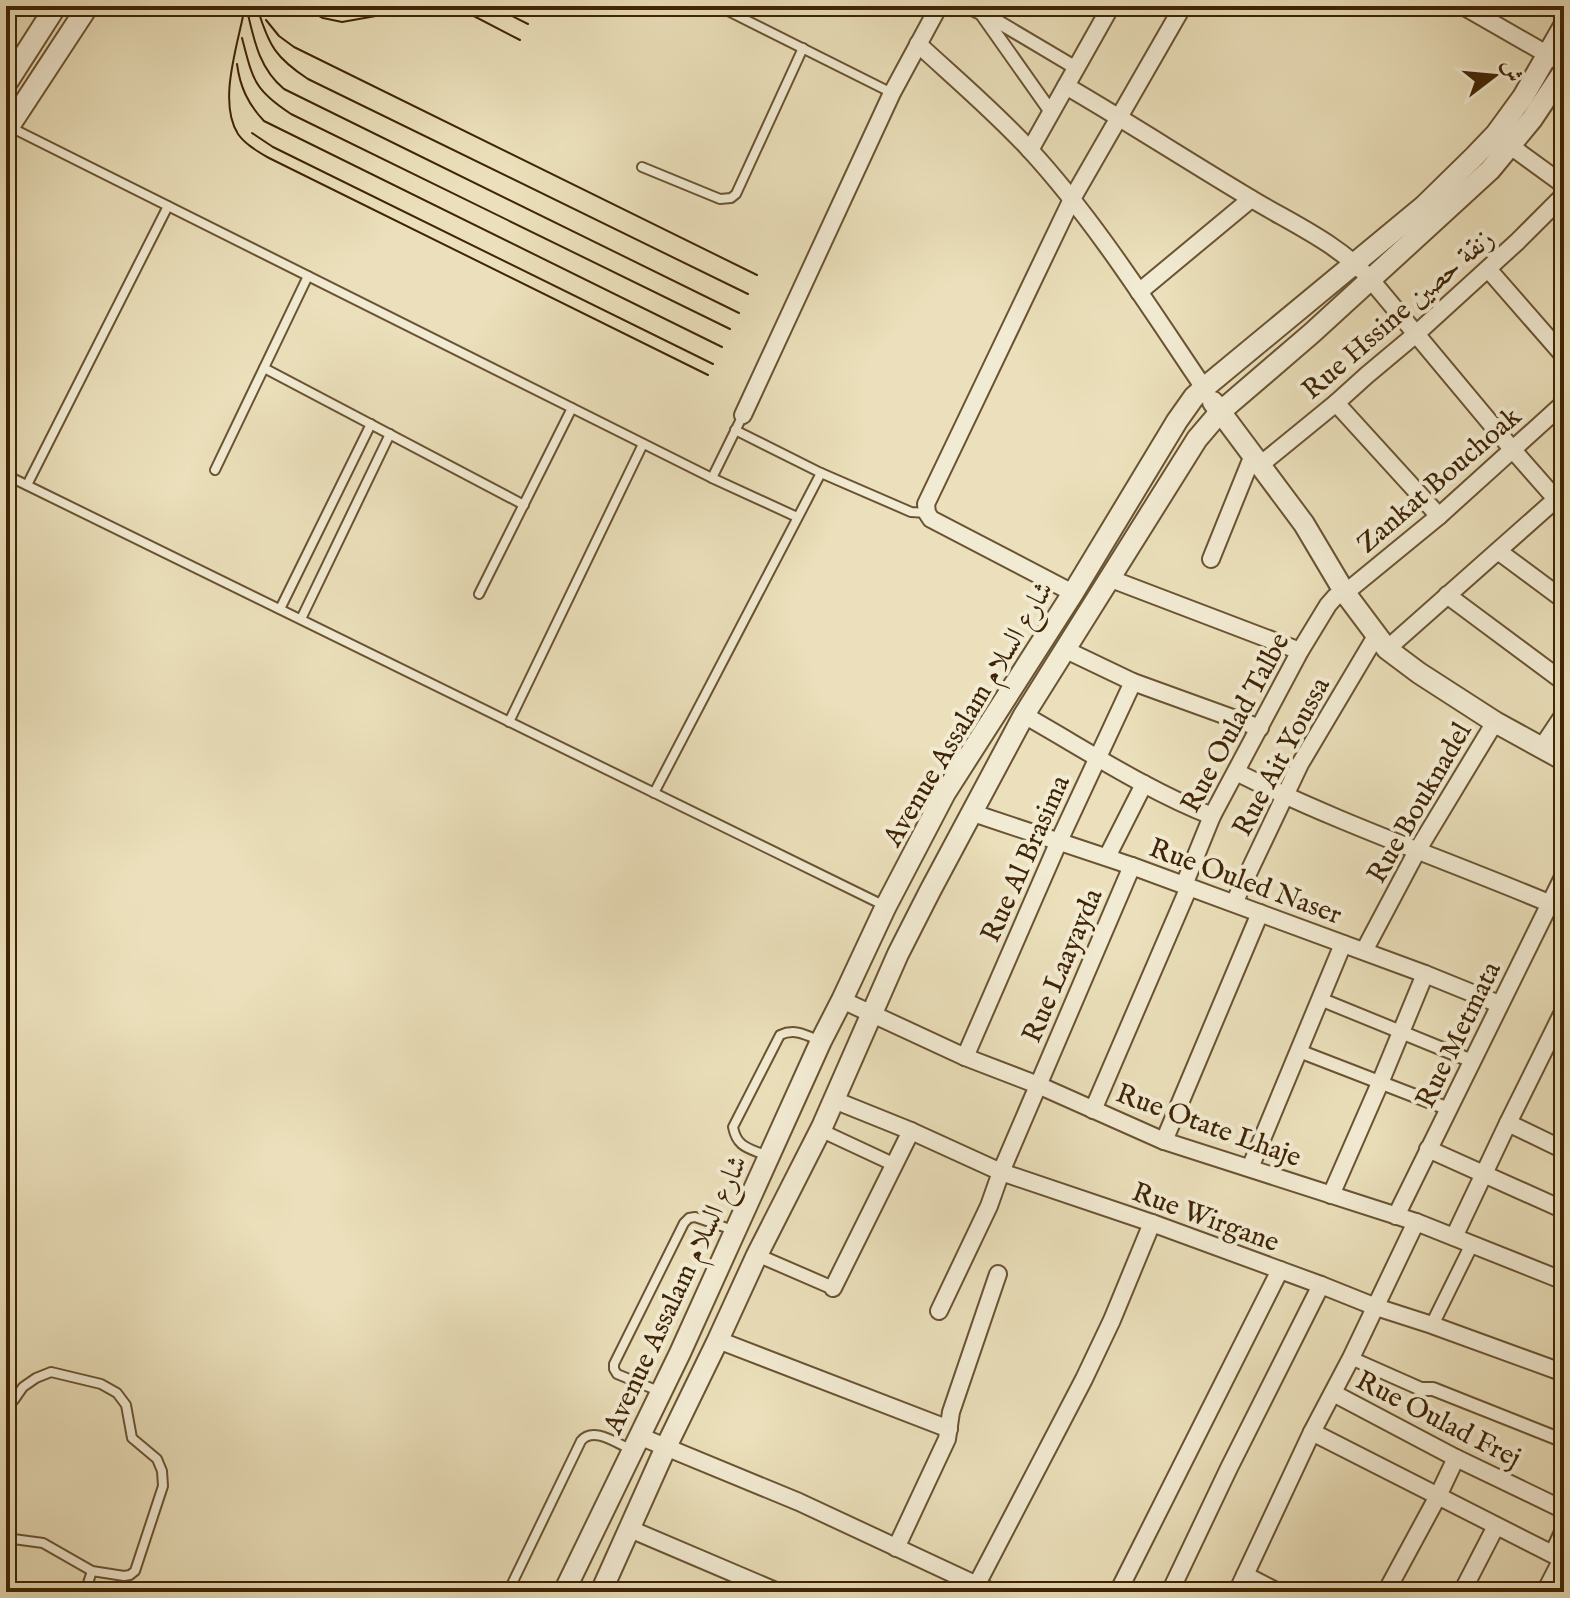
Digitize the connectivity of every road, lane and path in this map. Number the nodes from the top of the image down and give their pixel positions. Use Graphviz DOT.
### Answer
graph roads {
  1 [pos="56,6"];
  2 [pos="88,6"];
  3 [pos="718,6"];
  4 [pos="939,6"];
  5 [pos="1111,6"];
  6 [pos="1183,6"];
  7 [pos="1463,6"];
  8 [pos="975,8"];
  9 [pos="1564,26"];
  10 [pos="918,44"];
  11 [pos="803,48"];
  12 [pos="1556,60"];
  13 [pos="1076,68"];
  14 [pos="1564,71"];
  15 [pos="6,84"];
  16 [pos="1066,86"];
  17 [pos="892,93"];
  18 [pos="1051,112"];
  19 [pos="1120,117"];
  20 [pos="7,129"];
  21 [pos="1504,140"];
  22 [pos="1030,150"];
  23 [pos="642,167"];
  24 [pos="1564,185"];
  25 [pos="1564,195"];
  26 [pos="1072,199"];
  27 [pos="1251,199"];
  28 [pos="168,206"];
  29 [pos="1355,263"];
  30 [pos="1488,269"];
  31 [pos="308,276"];
  32 [pos="1371,280"];
  33 [pos="1139,292"];
  34 [pos="1416,334"];
  35 [pos="1564,356"];
  36 [pos="264,368"];
  37 [pos="1204,388"];
  38 [pos="1336,403"];
  39 [pos="1564,403"];
  40 [pos="572,408"];
  41 [pos="1220,412"];
  42 [pos="743,415"];
  43 [pos="371,424"];
  44 [pos="735,430"];
  45 [pos="390,434"];
  46 [pos="643,444"];
  47 [pos="1512,449"];
  48 [pos="1257,460"];
  49 [pos="215,470"];
  50 [pos="821,473"];
  51 [pos="6,475"];
  52 [pos="712,478"];
  53 [pos="27,485"];
  54 [pos="1561,499"];
  55 [pos="524,505"];
  56 [pos="927,513"];
  57 [pos="1439,516"];
  58 [pos="797,517"];
  59 [pos="1498,551"];
  60 [pos="1211,559"];
  61 [pos="1111,579"];
  62 [pos="1073,593"];
  63 [pos="1345,593"];
  64 [pos="479,594"];
  65 [pos="1447,595"];
  66 [pos="1564,600"];
  67 [pos="280,609"];
  68 [pos="301,619"];
  69 [pos="1382,642"];
  70 [pos="1064,649"];
  71 [pos="1300,651"];
  72 [pos="1133,682"];
  73 [pos="1564,682"];
  74 [pos="1564,714"];
  75 [pos="1024,715"];
  76 [pos="509,722"];
  77 [pos="1495,722"];
  78 [pos="1260,728"];
  79 [pos="1542,747"];
  80 [pos="1098,757"];
  81 [pos="1564,760"];
  82 [pos="1236,772"];
  83 [pos="1144,784"];
  84 [pos="654,793"];
  85 [pos="1284,795"];
  86 [pos="973,813"];
  87 [pos="1212,816"];
  88 [pos="1059,841"];
  89 [pos="1417,851"];
  90 [pos="1107,857"];
  91 [pos="1132,866"];
  92 [pos="1564,875"];
  93 [pos="1186,886"];
  94 [pos="1234,903"];
  95 [pos="1551,904"];
  96 [pos="886,906"];
  97 [pos="1260,913"];
  98 [pos="1343,944"];
  99 [pos="1364,951"];
  100 [pos="1425,974"];
  101 [pos="1320,999"];
  102 [pos="842,1000"];
  103 [pos="1499,1004"];
  104 [pos="1564,1010"];
  105 [pos="872,1015"];
  106 [pos="1401,1031"];
  107 [pos="821,1041"];
  108 [pos="1299,1051"];
  109 [pos="965,1057"];
  110 [pos="1472,1061"];
  111 [pos="1380,1083"];
  112 [pos="1038,1085"];
  113 [pos="834,1100"];
  114 [pos="1449,1109"];
  115 [pos="1093,1110"];
  116 [pos="789,1112"];
  117 [pos="1508,1123"];
  118 [pos="821,1128"];
  119 [pos="911,1131"];
  120 [pos="1164,1141"];
  121 [pos="1428,1149"];
  122 [pos="1564,1150"];
  123 [pos="769,1157"];
  124 [pos="895,1165"];
  125 [pos="1250,1168"];
  126 [pos="1001,1172"];
  127 [pos="1485,1173"];
  128 [pos="1331,1195"];
  129 [pos="1564,1210"];
  130 [pos="1396,1216"];
  131 [pos="1416,1222"];
  132 [pos="1152,1223"];
  133 [pos="734,1231"];
  134 [pos="1454,1237"];
  135 [pos="1472,1244"];
  136 [pos="757,1255"];
  137 [pos="1280,1270"];
  138 [pos="998,1274"];
  139 [pos="1564,1281"];
  140 [pos="1321,1285"];
  141 [pos="833,1288"];
  142 [pos="1376,1307"];
  143 [pos="939,1311"];
  144 [pos="1432,1325"];
  145 [pos="718,1340"];
  146 [pos="1351,1358"];
  147 [pos="1564,1373"];
  148 [pos="661,1392"];
  149 [pos="1333,1393"];
  150 [pos="6,1401"];
  151 [pos="949,1429"];
  152 [pos="1312,1432"];
  153 [pos="1564,1441"];
  154 [pos="636,1443"];
  155 [pos="666,1447"];
  156 [pos="1456,1458"];
  157 [pos="1438,1496"];
  158 [pos="1564,1510"];
  159 [pos="1496,1526"];
  160 [pos="630,1529"];
  161 [pos="1564,1530"];
  162 [pos="6,1538"];
  163 [pos="896,1548"];
  164 [pos="1560,1558"];
  165 [pos="92,1571"];
  166 [pos="1245,1575"];
  167 [pos="985,1588"];
  168 [pos="85,1592"];
  169 [pos="508,1592"];
  170 [pos="564,1592"];
  171 [pos="601,1592"];
  172 [pos="778,1592"];
  173 [pos="1118,1592"];
  174 [pos="1170,1592"];
  175 [pos="1237,1592"];
  176 [pos="1278,1592"];
  177 [pos="1386,1592"];
  178 [pos="1462,1592"];
  179 [pos="1545,1592"];
  1 -- 15 [label="street"];
  2 -- 20 [label="street"];
  3 -- 11 [label="lane"];
  4 -- 10 [label="street"];
  5 -- 13 [label="street"];
  6 -- 19 [label="street"];
  7 -- 12 [label="street"];
  8 -- 13 [label="street"];
  8 -- 18 [label="street"];
  9 -- 12 [label="street, Avenue Assalam شارع السلام"];
  10 -- 17 [label="street"];
  10 -- 22 [label="street"];
  11 -- 17 [label="lane"];
  11 -- 23 [label="lane"];
  12 -- 21 [label="street, Avenue Assalam شارع السلام"];
  13 -- 16 [label="street"];
  14 -- 21 [label="street, Avenue Assalam شارع السلام"];
  16 -- 18 [label="street"];
  16 -- 19 [label="street"];
  17 -- 42 [label="street"];
  18 -- 22 [label="street"];
  19 -- 26 [label="street"];
  19 -- 27 [label="street"];
  20 -- 28 [label="lane"];
  21 -- 24 [label="street"];
  21 -- 29 [label="street, Avenue Assalam شارع السلام"];
  21 -- 32 [label="street, Avenue Assalam شارع السلام"];
  22 -- 26 [label="street"];
  25 -- 30 [label="street, Rue Hssine زنقة حصين"];
  26 -- 33 [label="street"];
  26 -- 56 [label="street"];
  27 -- 29 [label="street"];
  27 -- 33 [label="street"];
  28 -- 31 [label="lane"];
  28 -- 53 [label="lane"];
  29 -- 32 [label="street"];
  29 -- 37 [label="street, Avenue Assalam شارع السلام"];
  30 -- 34 [label="street, Rue Hssine زنقة حصين"];
  30 -- 35 [label="street"];
  31 -- 36 [label="lane"];
  31 -- 40 [label="lane"];
  32 -- 34 [label="street"];
  32 -- 41 [label="street, Avenue Assalam شارع السلام"];
  33 -- 37 [label="street"];
  34 -- 38 [label="street, Rue Hssine زنقة حصين"];
  34 -- 47 [label="street"];
  36 -- 43 [label="lane"];
  36 -- 49 [label="lane"];
  37 -- 41 [label="street"];
  37 -- 62 [label="street, Avenue Assalam شارع السلام"];
  38 -- 48 [label="street, Rue Hssine زنقة حصين"];
  38 -- 57 [label="street"];
  39 -- 47 [label="street, Zankat Bouchoak"];
  40 -- 46 [label="lane"];
  40 -- 55 [label="lane"];
  41 -- 48 [label="street"];
  41 -- 61 [label="street, Avenue Assalam شارع السلام"];
  42 -- 44 [label="lane"];
  43 -- 45 [label="lane"];
  43 -- 67 [label="lane"];
  44 -- 50 [label="lane"];
  44 -- 52 [label="lane"];
  45 -- 55 [label="lane"];
  45 -- 68 [label="lane"];
  46 -- 52 [label="lane"];
  46 -- 76 [label="lane"];
  47 -- 54 [label="street"];
  47 -- 57 [label="street, Zankat Bouchoak"];
  48 -- 60 [label="street"];
  48 -- 63 [label="street"];
  50 -- 56 [label="lane"];
  50 -- 58 [label="lane"];
  51 -- 53 [label="lane"];
  52 -- 58 [label="lane"];
  53 -- 67 [label="lane"];
  54 -- 59 [label="street, Rue Ait Youssa"];
  55 -- 64 [label="lane"];
  56 -- 62 [label="street"];
  57 -- 63 [label="street, Zankat Bouchoak"];
  58 -- 84 [label="lane"];
  59 -- 65 [label="street, Rue Ait Youssa"];
  59 -- 66 [label="street"];
  61 -- 70 [label="street, Avenue Assalam شارع السلام"];
  61 -- 71 [label="street"];
  62 -- 96 [label="street, Avenue Assalam شارع السلام"];
  63 -- 69 [label="street"];
  63 -- 71 [label="street, Rue Oulad Talbe"];
  65 -- 69 [label="street, Rue Ait Youssa"];
  65 -- 73 [label="street"];
  67 -- 68 [label="lane"];
  68 -- 76 [label="lane"];
  69 -- 77 [label="street"];
  69 -- 85 [label="street, Rue Ait Youssa"];
  70 -- 72 [label="street"];
  70 -- 75 [label="street, Avenue Assalam شارع السلام"];
  71 -- 78 [label="street, Rue Oulad Talbe"];
  72 -- 78 [label="street"];
  72 -- 80 [label="street, Rue Al Brasima"];
  74 -- 79 [label="street"];
  75 -- 80 [label="street"];
  75 -- 86 [label="street, Avenue Assalam شارع السلام"];
  76 -- 84 [label="lane"];
  77 -- 79 [label="street"];
  77 -- 89 [label="street, Rue Bouknadel"];
  78 -- 82 [label="street, Rue Oulad Talbe"];
  79 -- 81 [label="street"];
  80 -- 83 [label="street"];
  80 -- 88 [label="street, Rue Al Brasima"];
  82 -- 85 [label="street"];
  82 -- 87 [label="street, Rue Oulad Talbe"];
  83 -- 87 [label="street"];
  83 -- 90 [label="street"];
  84 -- 96 [label="lane"];
  85 -- 89 [label="street"];
  85 -- 94 [label="street, Rue Ait Youssa"];
  86 -- 88 [label="street, Rue Ouled Naser"];
  86 -- 105 [label="street, Avenue Assalam شارع السلام"];
  87 -- 93 [label="street, Rue Oulad Talbe"];
  88 -- 90 [label="street, Rue Ouled Naser"];
  88 -- 109 [label="street, Rue Al Brasima"];
  89 -- 95 [label="street"];
  89 -- 99 [label="street, Rue Bouknadel"];
  90 -- 91 [label="street, Rue Ouled Naser"];
  91 -- 93 [label="street, Rue Ouled Naser"];
  91 -- 112 [label="street, Rue Laayayda"];
  92 -- 95 [label="street, Rue Metmata"];
  93 -- 94 [label="street, Rue Ouled Naser"];
  93 -- 115 [label="street, Rue Oulad Talbe"];
  94 -- 97 [label="street, Rue Ouled Naser"];
  95 -- 103 [label="street, Rue Metmata"];
  96 -- 102 [label="street, Avenue Assalam شارع السلام"];
  97 -- 98 [label="street, Rue Ouled Naser"];
  97 -- 120 [label="street"];
  98 -- 99 [label="street, Rue Ouled Naser"];
  98 -- 101 [label="street"];
  99 -- 100 [label="street, Rue Ouled Naser"];
  100 -- 103 [label="street, Rue Ouled Naser"];
  100 -- 106 [label="street"];
  101 -- 106 [label="street"];
  101 -- 108 [label="street"];
  102 -- 105 [label="street, Rue Otate Lhaje"];
  102 -- 107 [label="street, Avenue Assalam شارع السلام"];
  103 -- 110 [label="street, Rue Metmata"];
  104 -- 117 [label="street"];
  105 -- 109 [label="street, Rue Otate Lhaje"];
  105 -- 113 [label="street, Avenue Assalam شارع السلام"];
  106 -- 110 [label="street"];
  106 -- 111 [label="street"];
  107 -- 116 [label="street, Avenue Assalam شارع السلام"];
  107 -- 123 [label="lane"];
  108 -- 111 [label="street"];
  108 -- 125 [label="street"];
  109 -- 112 [label="street, Rue Otate Lhaje"];
  110 -- 114 [label="street, Rue Metmata"];
  111 -- 114 [label="street"];
  111 -- 128 [label="street"];
  112 -- 115 [label="street, Rue Otate Lhaje"];
  112 -- 126 [label="street, Rue Laayayda"];
  113 -- 118 [label="street, Avenue Assalam شارع السلام"];
  113 -- 119 [label="street, Rue Wirgane"];
  114 -- 121 [label="street, Rue Metmata"];
  115 -- 120 [label="street, Rue Otate Lhaje"];
  116 -- 118 [label="street"];
  116 -- 123 [label="street, Avenue Assalam شارع السلام"];
  117 -- 122 [label="street"];
  117 -- 127 [label="street"];
  118 -- 124 [label="street"];
  118 -- 136 [label="street, Avenue Assalam شارع السلام"];
  119 -- 124 [label="street"];
  119 -- 126 [label="street, Rue Wirgane"];
  120 -- 125 [label="street, Rue Otate Lhaje"];
  121 -- 127 [label="street"];
  121 -- 130 [label="street, Rue Metmata"];
  123 -- 133 [label="street, Avenue Assalam شارع السلام"];
  124 -- 141 [label="street"];
  125 -- 128 [label="street, Rue Otate Lhaje"];
  126 -- 132 [label="street, Rue Wirgane"];
  126 -- 143 [label="street, Rue Laayayda"];
  127 -- 129 [label="street"];
  127 -- 134 [label="street"];
  128 -- 130 [label="street, Rue Otate Lhaje"];
  130 -- 131 [label="street, Rue Otate Lhaje"];
  131 -- 134 [label="street, Rue Otate Lhaje"];
  131 -- 142 [label="street"];
  132 -- 137 [label="street, Rue Wirgane"];
  132 -- 167 [label="street"];
  133 -- 148 [label="street, Avenue Assalam شارع السلام"];
  133 -- 148 [label="lane"];
  134 -- 135 [label="street, Rue Otate Lhaje"];
  135 -- 139 [label="street, Rue Otate Lhaje"];
  135 -- 144 [label="street"];
  136 -- 141 [label="street"];
  136 -- 145 [label="street, Avenue Assalam شارع السلام"];
  137 -- 140 [label="street, Rue Wirgane"];
  137 -- 173 [label="street"];
  138 -- 151 [label="street"];
  140 -- 142 [label="street, Rue Wirgane"];
  140 -- 174 [label="street"];
  142 -- 144 [label="street, Rue Wirgane"];
  142 -- 146 [label="street"];
  144 -- 147 [label="street, Rue Wirgane"];
  145 -- 151 [label="street"];
  145 -- 155 [label="street, Avenue Assalam شارع السلام"];
  146 -- 149 [label="street"];
  146 -- 153 [label="street"];
  148 -- 154 [label="street, Avenue Assalam شارع السلام"];
  149 -- 152 [label="street"];
  149 -- 156 [label="street, Rue Oulad Frej"];
  150 -- 165 [label="lane"];
  151 -- 163 [label="street"];
  152 -- 157 [label="street"];
  152 -- 166 [label="street"];
  154 -- 155 [label="street"];
  154 -- 169 [label="lane"];
  154 -- 170 [label="street, Avenue Assalam شارع السلام"];
  155 -- 160 [label="street, Avenue Assalam شارع السلام"];
  155 -- 163 [label="street"];
  156 -- 157 [label="street"];
  156 -- 158 [label="street, Rue Oulad Frej"];
  157 -- 159 [label="street"];
  157 -- 177 [label="street"];
  159 -- 164 [label="street"];
  159 -- 178 [label="street"];
  160 -- 171 [label="street, Avenue Assalam شارع السلام"];
  160 -- 172 [label="street"];
  161 -- 164 [label="street"];
  162 -- 165 [label="lane"];
  163 -- 167 [label="street"];
  164 -- 179 [label="street"];
  165 -- 168 [label="lane"];
  166 -- 175 [label="street"];
  166 -- 176 [label="street"];
}
